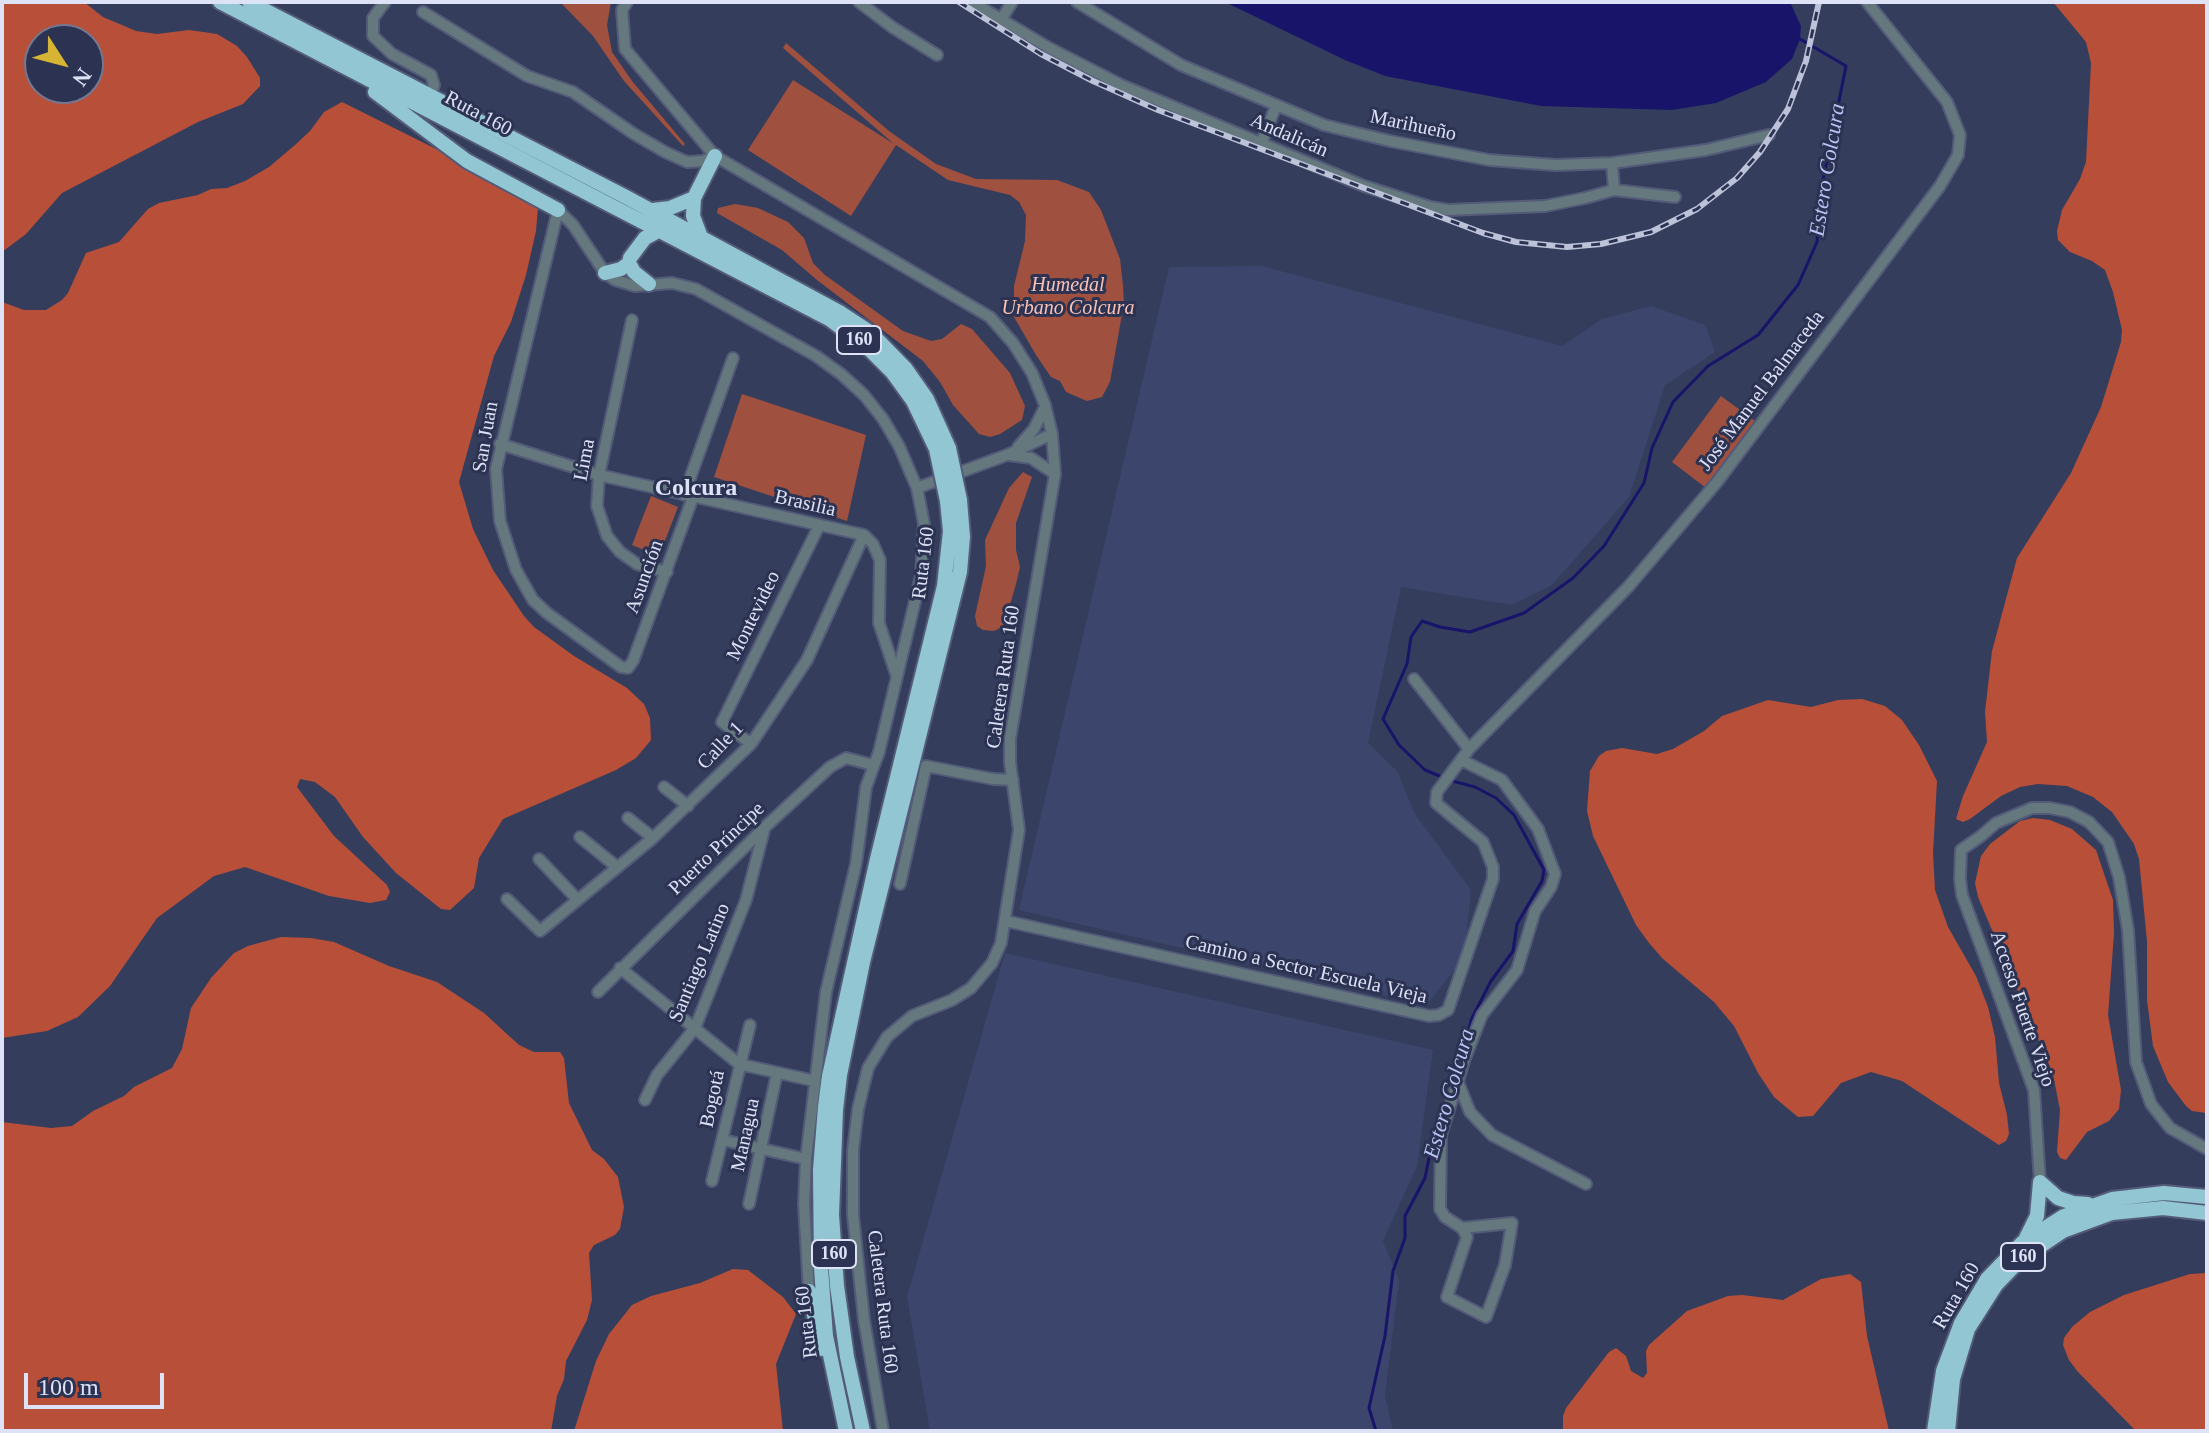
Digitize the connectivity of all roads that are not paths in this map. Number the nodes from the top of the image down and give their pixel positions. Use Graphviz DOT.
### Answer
graph roads {
  1 [pos="220,2"];
  2 [pos="249,2"];
  3 [pos="385,2"];
  4 [pos="627,2"];
  5 [pos="859,2"];
  6 [pos="972,2"];
  7 [pos="1012,2"];
  8 [pos="1077,2"];
  9 [pos="1867,2"];
  10 [pos="423,12"];
  11 [pos="1001,20"];
  12 [pos="294,41"];
  13 [pos="937,55"];
  14 [pos="431,96"];
  15 [pos="1276,106"];
  16 [pos="1769,135"];
  17 [pos="1261,144"];
  18 [pos="715,156"];
  19 [pos="1612,163"];
  20 [pos="1614,190"];
  21 [pos="1675,197"];
  22 [pos="694,198"];
  23 [pos="558,210"];
  24 [pos="651,210"];
  25 [pos="658,231"];
  26 [pos="701,237"];
  27 [pos="629,263"];
  28 [pos="605,273"];
  29 [pos="649,284"];
  30 [pos="632,320"];
  31 [pos="733,358"];
  32 [pos="1045,405"];
  33 [pos="1052,434"];
  34 [pos="500,444"];
  35 [pos="942,448"];
  36 [pos="1007,455"];
  37 [pos="1055,474"];
  38 [pos="599,475"];
  39 [pos="917,488"];
  40 [pos="688,496"];
  41 [pos="952,505"];
  42 [pos="819,526"];
  43 [pos="864,535"];
  44 [pos="667,572"];
  45 [pos="628,668"];
  46 [pos="897,677"];
  47 [pos="1414,679"];
  48 [pos="751,744"];
  49 [pos="1469,749"];
  50 [pos="1461,760"];
  51 [pos="873,765"];
  52 [pos="1013,780"];
  53 [pos="664,787"];
  54 [pos="1437,792"];
  55 [pos="688,806"];
  56 [pos="628,818"];
  57 [pos="764,828"];
  58 [pos="580,837"];
  59 [pos="653,838"];
  60 [pos="539,859"];
  61 [pos="617,867"];
  62 [pos="900,884"];
  63 [pos="507,899"];
  64 [pos="577,899"];
  65 [pos="1006,921"];
  66 [pos="620,968"];
  67 [pos="598,992"];
  68 [pos="750,1025"];
  69 [pos="695,1028"];
  70 [pos="739,1064"];
  71 [pos="777,1073"];
  72 [pos="1458,1080"];
  73 [pos="815,1081"];
  74 [pos="645,1100"];
  75 [pos="723,1140"];
  76 [pos="762,1149"];
  77 [pos="2207,1149"];
  78 [pos="806,1159"];
  79 [pos="712,1181"];
  80 [pos="2040,1182"];
  81 [pos="1586,1184"];
  82 [pos="2207,1197"];
  83 [pos="2096,1203"];
  84 [pos="749,1204"];
  85 [pos="2207,1213"];
  86 [pos="1462,1228"];
  87 [pos="2022,1243"];
  88 [pos="809,1291"];
  89 [pos="836,1390"];
  90 [pos="846,1431"];
  91 [pos="863,1431"];
  92 [pos="883,1431"];
  93 [pos="1934,1431"];
  94 [pos="1948,1431"];
  1 -- 12 [label="highway, Ruta 160 / 160"];
  2 -- 14 [label="highway, Ruta 160 / 160"];
  3 -- 14 [label="street"];
  4 -- 18 [label="street"];
  5 -- 13 [label="street"];
  6 -- 11 [label="street, Andalicán"];
  7 -- 11 [label="street"];
  8 -- 15 [label="street, Marihueño"];
  9 -- 49 [label="street, José Manuel Balmaceda"];
  10 -- 18 [label="street"];
  11 -- 17 [label="street, Andalicán"];
  12 -- 23 [label="highway"];
  12 -- 25 [label="highway, Ruta 160 / 160"];
  14 -- 24 [label="highway, Ruta 160 / 160"];
  15 -- 17 [label="street"];
  15 -- 19 [label="street, Marihueño"];
  16 -- 19 [label="street, Marihueño"];
  17 -- 20 [label="street, Andalicán"];
  18 -- 22 [label="highway"];
  18 -- 32 [label="street, Caletera Ruta 160"];
  19 -- 20 [label="street"];
  20 -- 21 [label="street, Andalicán"];
  22 -- 24 [label="highway"];
  22 -- 26 [label="highway"];
  23 -- 28 [label="street"];
  23 -- 34 [label="street, San Juan"];
  24 -- 26 [label="highway, Ruta 160 / 160"];
  25 -- 27 [label="highway"];
  25 -- 35 [label="highway, Ruta 160 / 160"];
  26 -- 35 [label="highway, Ruta 160 / 160"];
  27 -- 28 [label="highway"];
  27 -- 29 [label="highway"];
  28 -- 29 [label="street"];
  29 -- 39 [label="street"];
  30 -- 38 [label="street, Lima"];
  31 -- 40 [label="street, Asunción"];
  32 -- 33 [label="street, Caletera Ruta 160"];
  32 -- 36 [label="street"];
  33 -- 36 [label="street"];
  33 -- 37 [label="street, Caletera Ruta 160"];
  34 -- 38 [label="street, Brasilia"];
  34 -- 45 [label="street, San Juan"];
  35 -- 41 [label="highway, Ruta 160 / 160, bridge"];
  36 -- 37 [label="street"];
  36 -- 39 [label="street"];
  37 -- 52 [label="street, Caletera Ruta 160"];
  38 -- 40 [label="street, Brasilia"];
  38 -- 44 [label="street, Lima"];
  39 -- 46 [label="street"];
  40 -- 42 [label="street, Brasilia"];
  40 -- 44 [label="street, Asunción"];
  41 -- 89 [label="highway, Ruta 160 / 160"];
  41 -- 91 [label="highway, Ruta 160 / 160"];
  42 -- 43 [label="street, Brasilia"];
  42 -- 48 [label="street, Montevideo"];
  43 -- 46 [label="street"];
  43 -- 48 [label="street, Calle 1"];
  44 -- 45 [label="street, Asunción"];
  46 -- 51 [label="street"];
  47 -- 49 [label="street"];
  48 -- 55 [label="street, Calle 1"];
  49 -- 50 [label="street, José Manuel Balmaceda"];
  50 -- 54 [label="street, José Manuel Balmaceda"];
  50 -- 72 [label="street"];
  51 -- 57 [label="street, Puerto Príncipe"];
  51 -- 73 [label="street"];
  52 -- 62 [label="street"];
  52 -- 65 [label="street, Caletera Ruta 160"];
  53 -- 55 [label="street"];
  54 -- 65 [label="street, Camino a Sector Escuela Vieja"];
  55 -- 59 [label="street, Calle 1"];
  56 -- 59 [label="street"];
  57 -- 66 [label="street, Puerto Príncipe"];
  57 -- 69 [label="street, Santiago Latino"];
  58 -- 61 [label="street"];
  59 -- 61 [label="street, Calle 1"];
  60 -- 64 [label="street"];
  61 -- 64 [label="street, Calle 1"];
  63 -- 64 [label="street, Calle 1"];
  65 -- 92 [label="street, Caletera Ruta 160"];
  66 -- 67 [label="street, Puerto Príncipe"];
  66 -- 69 [label="street"];
  68 -- 70 [label="street, Bogotá"];
  69 -- 70 [label="street"];
  69 -- 74 [label="street, Santiago Latino"];
  70 -- 71 [label="street"];
  70 -- 75 [label="street, Bogotá"];
  71 -- 73 [label="street"];
  71 -- 76 [label="street, Managua"];
  72 -- 81 [label="street"];
  72 -- 86 [label="street"];
  73 -- 78 [label="street"];
  75 -- 76 [label="street"];
  75 -- 79 [label="street, Bogotá"];
  76 -- 78 [label="street"];
  76 -- 84 [label="street, Managua"];
  77 -- 80 [label="street, Acceso Fuerte Viejo"];
  78 -- 88 [label="street"];
  80 -- 83 [label="highway"];
  80 -- 87 [label="highway"];
  82 -- 83 [label="highway, Ruta 160 / 160"];
  83 -- 87 [label="highway, Ruta 160 / 160"];
  85 -- 94 [label="highway, Ruta 160 / 160"];
  86 -- 86 [label="street"];
  87 -- 93 [label="highway, Ruta 160 / 160"];
  88 -- 89 [label="highway"];
  89 -- 90 [label="highway, Ruta 160 / 160"];
}
